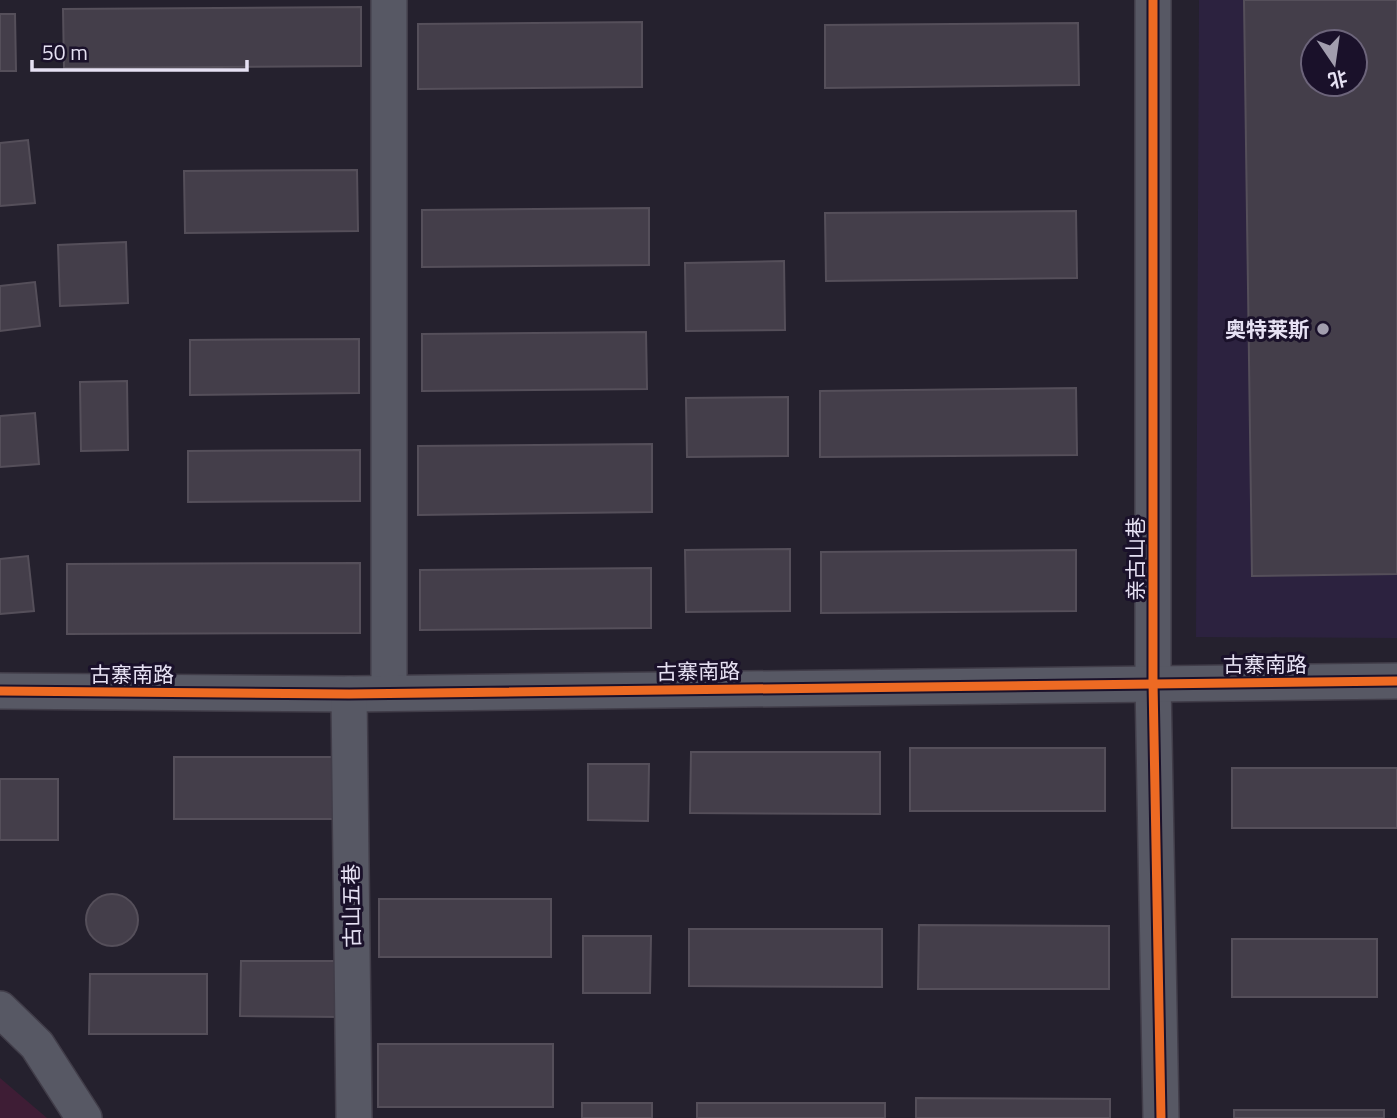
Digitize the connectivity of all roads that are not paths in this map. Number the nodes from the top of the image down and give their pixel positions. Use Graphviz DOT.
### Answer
graph roads {
  1 [pos="388,0"];
  2 [pos="1153,0"];
  3 [pos="1397,681"];
  4 [pos="1153,682"];
  5 [pos="0,691"];
  6 [pos="389,693"];
  7 [pos="349,694"];
  8 [pos="0,1009"];
  9 [pos="84,1118"];
  10 [pos="354,1118"];
  11 [pos="1161,1118"];
  1 -- 6 [label="street"];
  2 -- 4 [label="street, 亲古山巷"];
  3 -- 4 [label="street, 古寨南路"];
  4 -- 6 [label="street, 古寨南路"];
  4 -- 11 [label="street, 亲古山巷"];
  5 -- 7 [label="street, 古寨南路"];
  6 -- 7 [label="street, 古寨南路"];
  7 -- 10 [label="street, 古山五巷"];
  8 -- 9 [label="street"];
}
